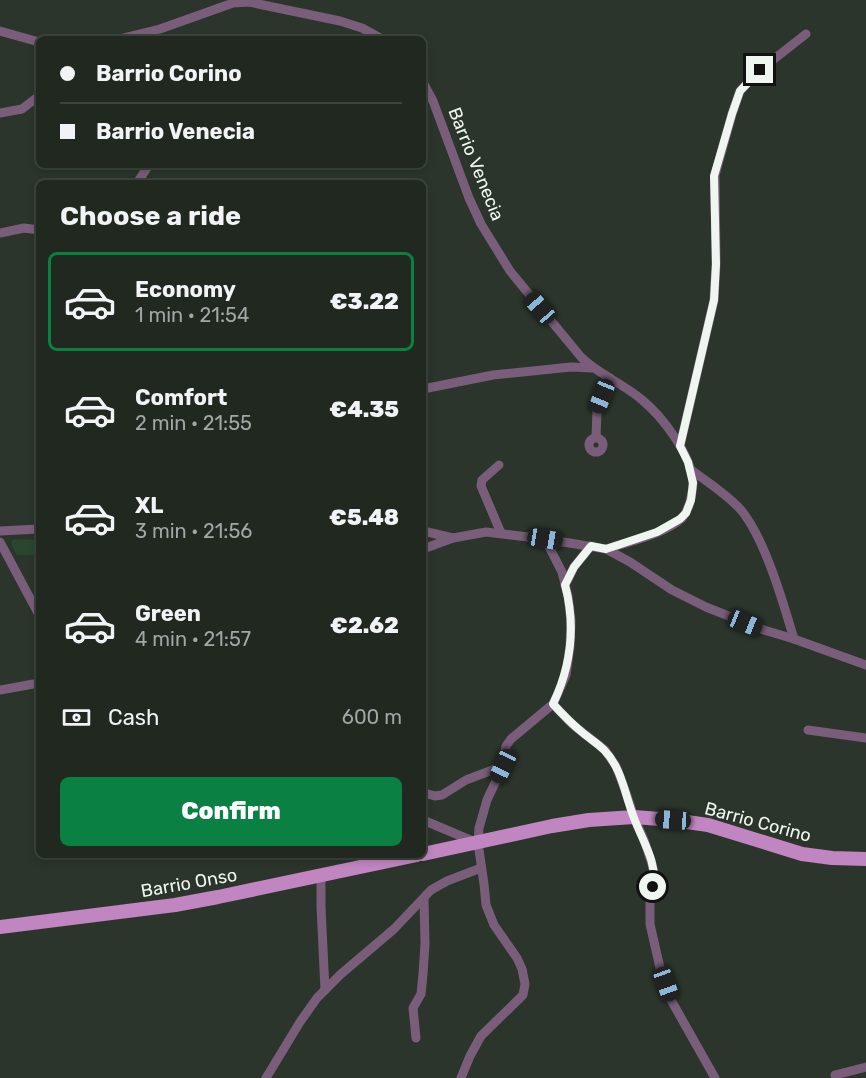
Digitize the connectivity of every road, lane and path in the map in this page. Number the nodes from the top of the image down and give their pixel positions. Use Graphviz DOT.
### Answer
graph roads {
  1 [pos="0,32"];
  2 [pos="160,34"];
  3 [pos="806,34"];
  4 [pos="144,36"];
  5 [pos="377,36"];
  6 [pos="36,41"];
  7 [pos="426,88"];
  8 [pos="36,99"];
  9 [pos="0,113"];
  10 [pos="36,230"];
  11 [pos="0,233"];
  12 [pos="592,368"];
  13 [pos="610,378"];
  14 [pos="426,388"];
  15 [pos="596,437"];
  16 [pos="680,446"];
  17 [pos="499,465"];
  18 [pos="690,469"];
  19 [pos="36,529"];
  20 [pos="0,531"];
  21 [pos="426,532"];
  22 [pos="501,533"];
  23 [pos="453,538"];
  24 [pos="545,539"];
  25 [pos="0,542"];
  26 [pos="591,546"];
  27 [pos="426,548"];
  28 [pos="606,549"];
  29 [pos="565,585"];
  30 [pos="36,609"];
  31 [pos="794,639"];
  32 [pos="866,665"];
  33 [pos="36,684"];
  34 [pos="0,690"];
  35 [pos="553,704"];
  36 [pos="808,730"];
  37 [pos="866,738"];
  38 [pos="503,766"];
  39 [pos="428,794"];
  40 [pos="633,817"];
  41 [pos="426,821"];
  42 [pos="477,843"];
  43 [pos="426,853"];
  44 [pos="403,858"];
  45 [pos="866,860"];
  46 [pos="482,868"];
  47 [pos="321,876"];
  48 [pos="424,898"];
  49 [pos="0,927"];
  50 [pos="325,990"];
  51 [pos="416,1038"];
  52 [pos="866,1067"];
  53 [pos="266,1078"];
  54 [pos="461,1078"];
  55 [pos="715,1078"];
  56 [pos="836,1078"];
  1 -- 6 [label="street"];
  2 -- 4 [label="street"];
  2 -- 5 [label="street"];
  3 -- 16 [label="street"];
  7 -- 12 [label="street, Barrio Venecia"];
  8 -- 9 [label="street"];
  10 -- 11 [label="street"];
  12 -- 13 [label="street, Barrio Venecia"];
  12 -- 14 [label="street, Barrio Venecia"];
  13 -- 15 [label="street"];
  13 -- 16 [label="street, Barrio Venecia"];
  16 -- 18 [label="street, Barrio Venecia"];
  17 -- 22 [label="street"];
  18 -- 28 [label="street, Barrio Venecia"];
  18 -- 31 [label="street"];
  19 -- 20 [label="street"];
  21 -- 23 [label="street"];
  22 -- 23 [label="street"];
  22 -- 24 [label="street"];
  23 -- 27 [label="street"];
  24 -- 26 [label="street"];
  24 -- 29 [label="street"];
  25 -- 30 [label="street"];
  26 -- 28 [label="street"];
  26 -- 29 [label="street"];
  28 -- 31 [label="street"];
  29 -- 35 [label="street"];
  31 -- 32 [label="street"];
  33 -- 34 [label="street"];
  35 -- 38 [label="street"];
  35 -- 40 [label="street"];
  36 -- 37 [label="street"];
  38 -- 39 [label="street"];
  38 -- 42 [label="street"];
  40 -- 42 [label="main road"];
  40 -- 45 [label="main road, Barrio Corino"];
  40 -- 55 [label="street"];
  41 -- 42 [label="street"];
  42 -- 43 [label="main road"];
  42 -- 46 [label="street"];
  44 -- 47 [label="main road, Barrio Onso"];
  46 -- 48 [label="street"];
  46 -- 54 [label="street"];
  47 -- 49 [label="main road, Barrio Onso"];
  47 -- 50 [label="street"];
  48 -- 50 [label="street"];
  48 -- 51 [label="street"];
  50 -- 53 [label="street"];
  52 -- 56 [label="street"];
}
